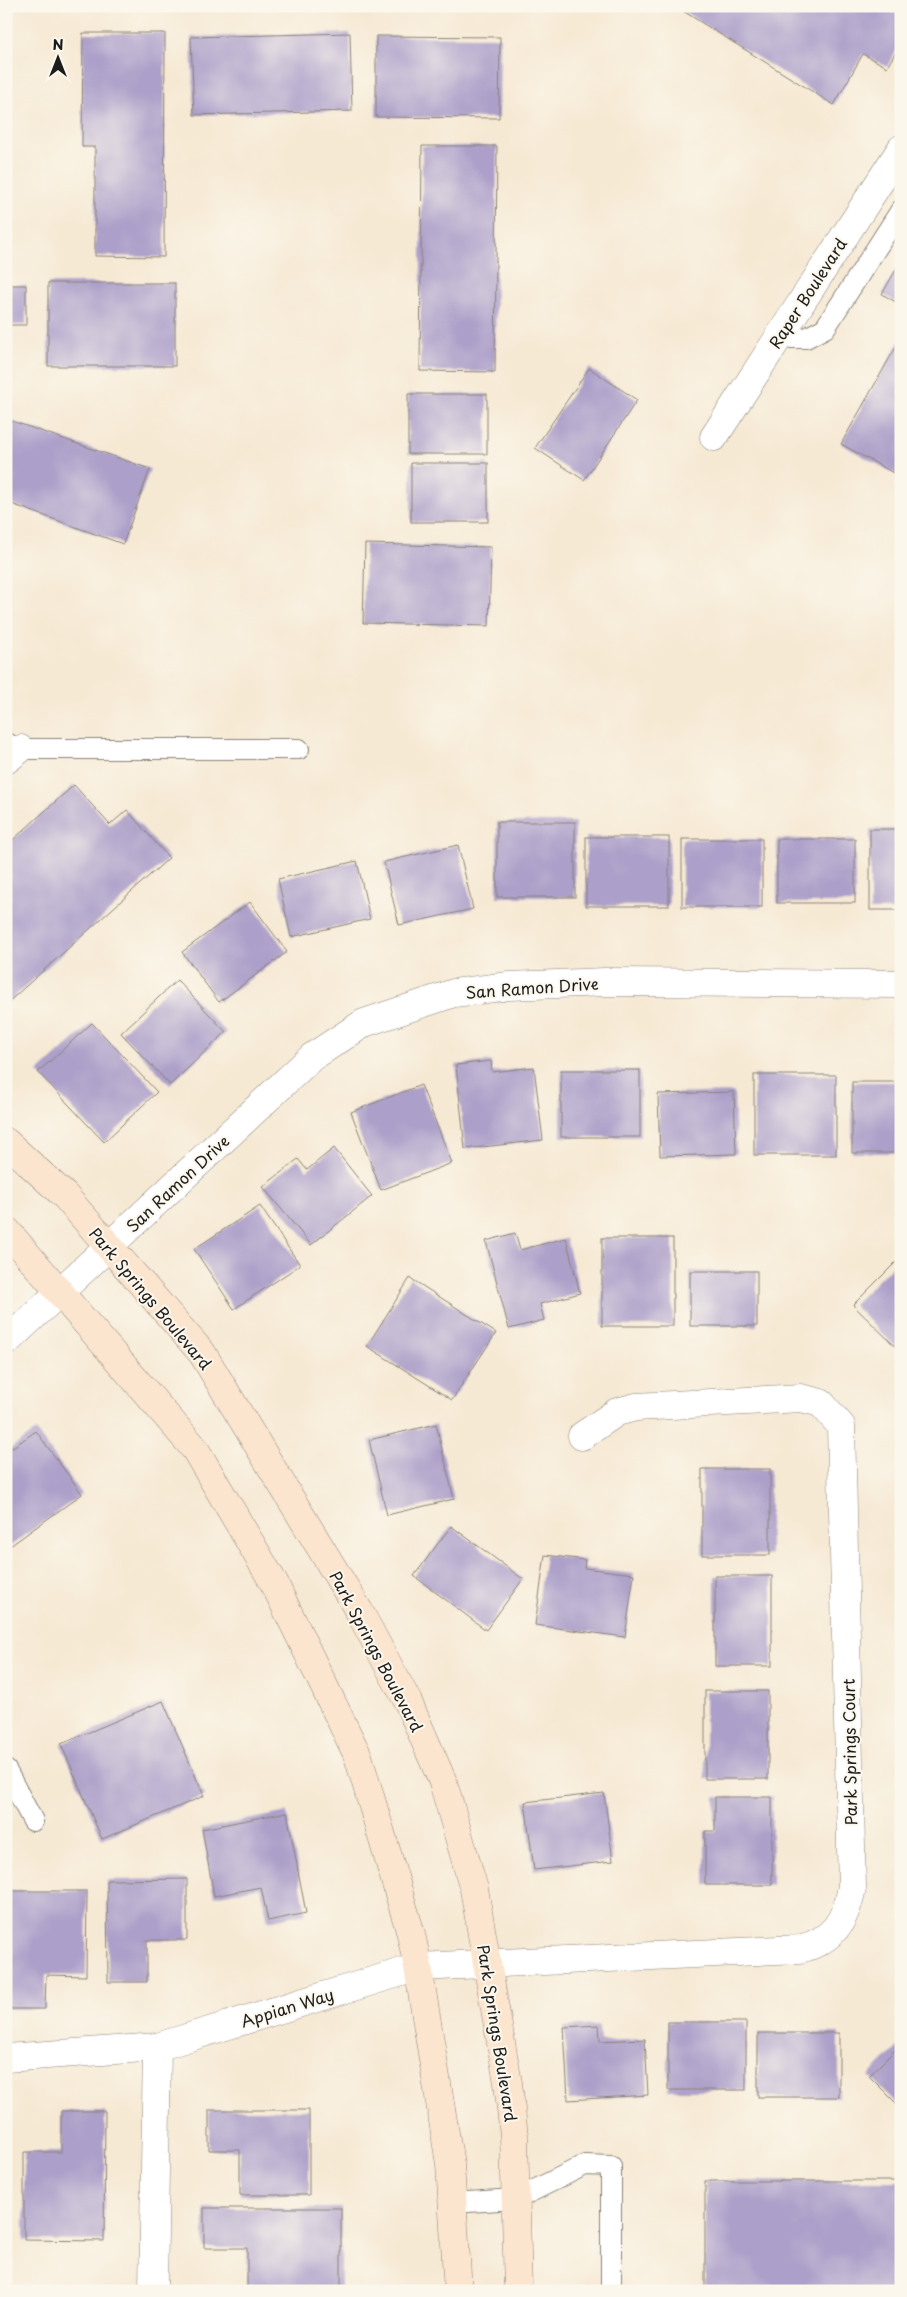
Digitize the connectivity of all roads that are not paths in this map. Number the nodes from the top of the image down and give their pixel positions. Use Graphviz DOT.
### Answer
graph roads {
  1 [pos="900,151"];
  2 [pos="901,210"];
  3 [pos="778,338"];
  4 [pos="714,437"];
  5 [pos="299,749"];
  6 [pos="11,751"];
  7 [pos="901,984"];
  8 [pos="6,1142"];
  9 [pos="6,1230"];
  10 [pos="108,1246"];
  11 [pos="60,1291"];
  12 [pos="6,1342"];
  13 [pos="582,1436"];
  14 [pos="6,1770"];
  15 [pos="33,1821"];
  16 [pos="488,1964"];
  17 [pos="418,1967"];
  18 [pos="157,2046"];
  19 [pos="6,2058"];
  20 [pos="516,2199"];
  21 [pos="452,2203"];
  22 [pos="153,2291"];
  23 [pos="458,2291"];
  24 [pos="518,2291"];
  25 [pos="610,2291"];
  1 -- 3 [label="street, Raper Boulevard"];
  2 -- 3 [label="lane"];
  3 -- 4 [label="street, Raper Boulevard"];
  5 -- 6 [label="lane"];
  7 -- 10 [label="street, San Ramon Drive"];
  8 -- 10 [label="main road, Park Springs Boulevard"];
  9 -- 11 [label="main road"];
  10 -- 11 [label="street, San Ramon Drive"];
  10 -- 16 [label="main road, Park Springs Boulevard"];
  11 -- 12 [label="street, San Ramon Drive"];
  11 -- 17 [label="main road"];
  13 -- 16 [label="street, Park Springs Court"];
  14 -- 15 [label="lane"];
  16 -- 17 [label="street, Park Springs Court"];
  16 -- 20 [label="main road, Park Springs Boulevard"];
  17 -- 18 [label="street, Appian Way"];
  17 -- 21 [label="main road"];
  18 -- 19 [label="street, Appian Way"];
  18 -- 22 [label="street"];
  20 -- 21 [label="lane"];
  20 -- 24 [label="main road, Park Springs Boulevard"];
  20 -- 25 [label="lane"];
  21 -- 23 [label="main road"];
}
